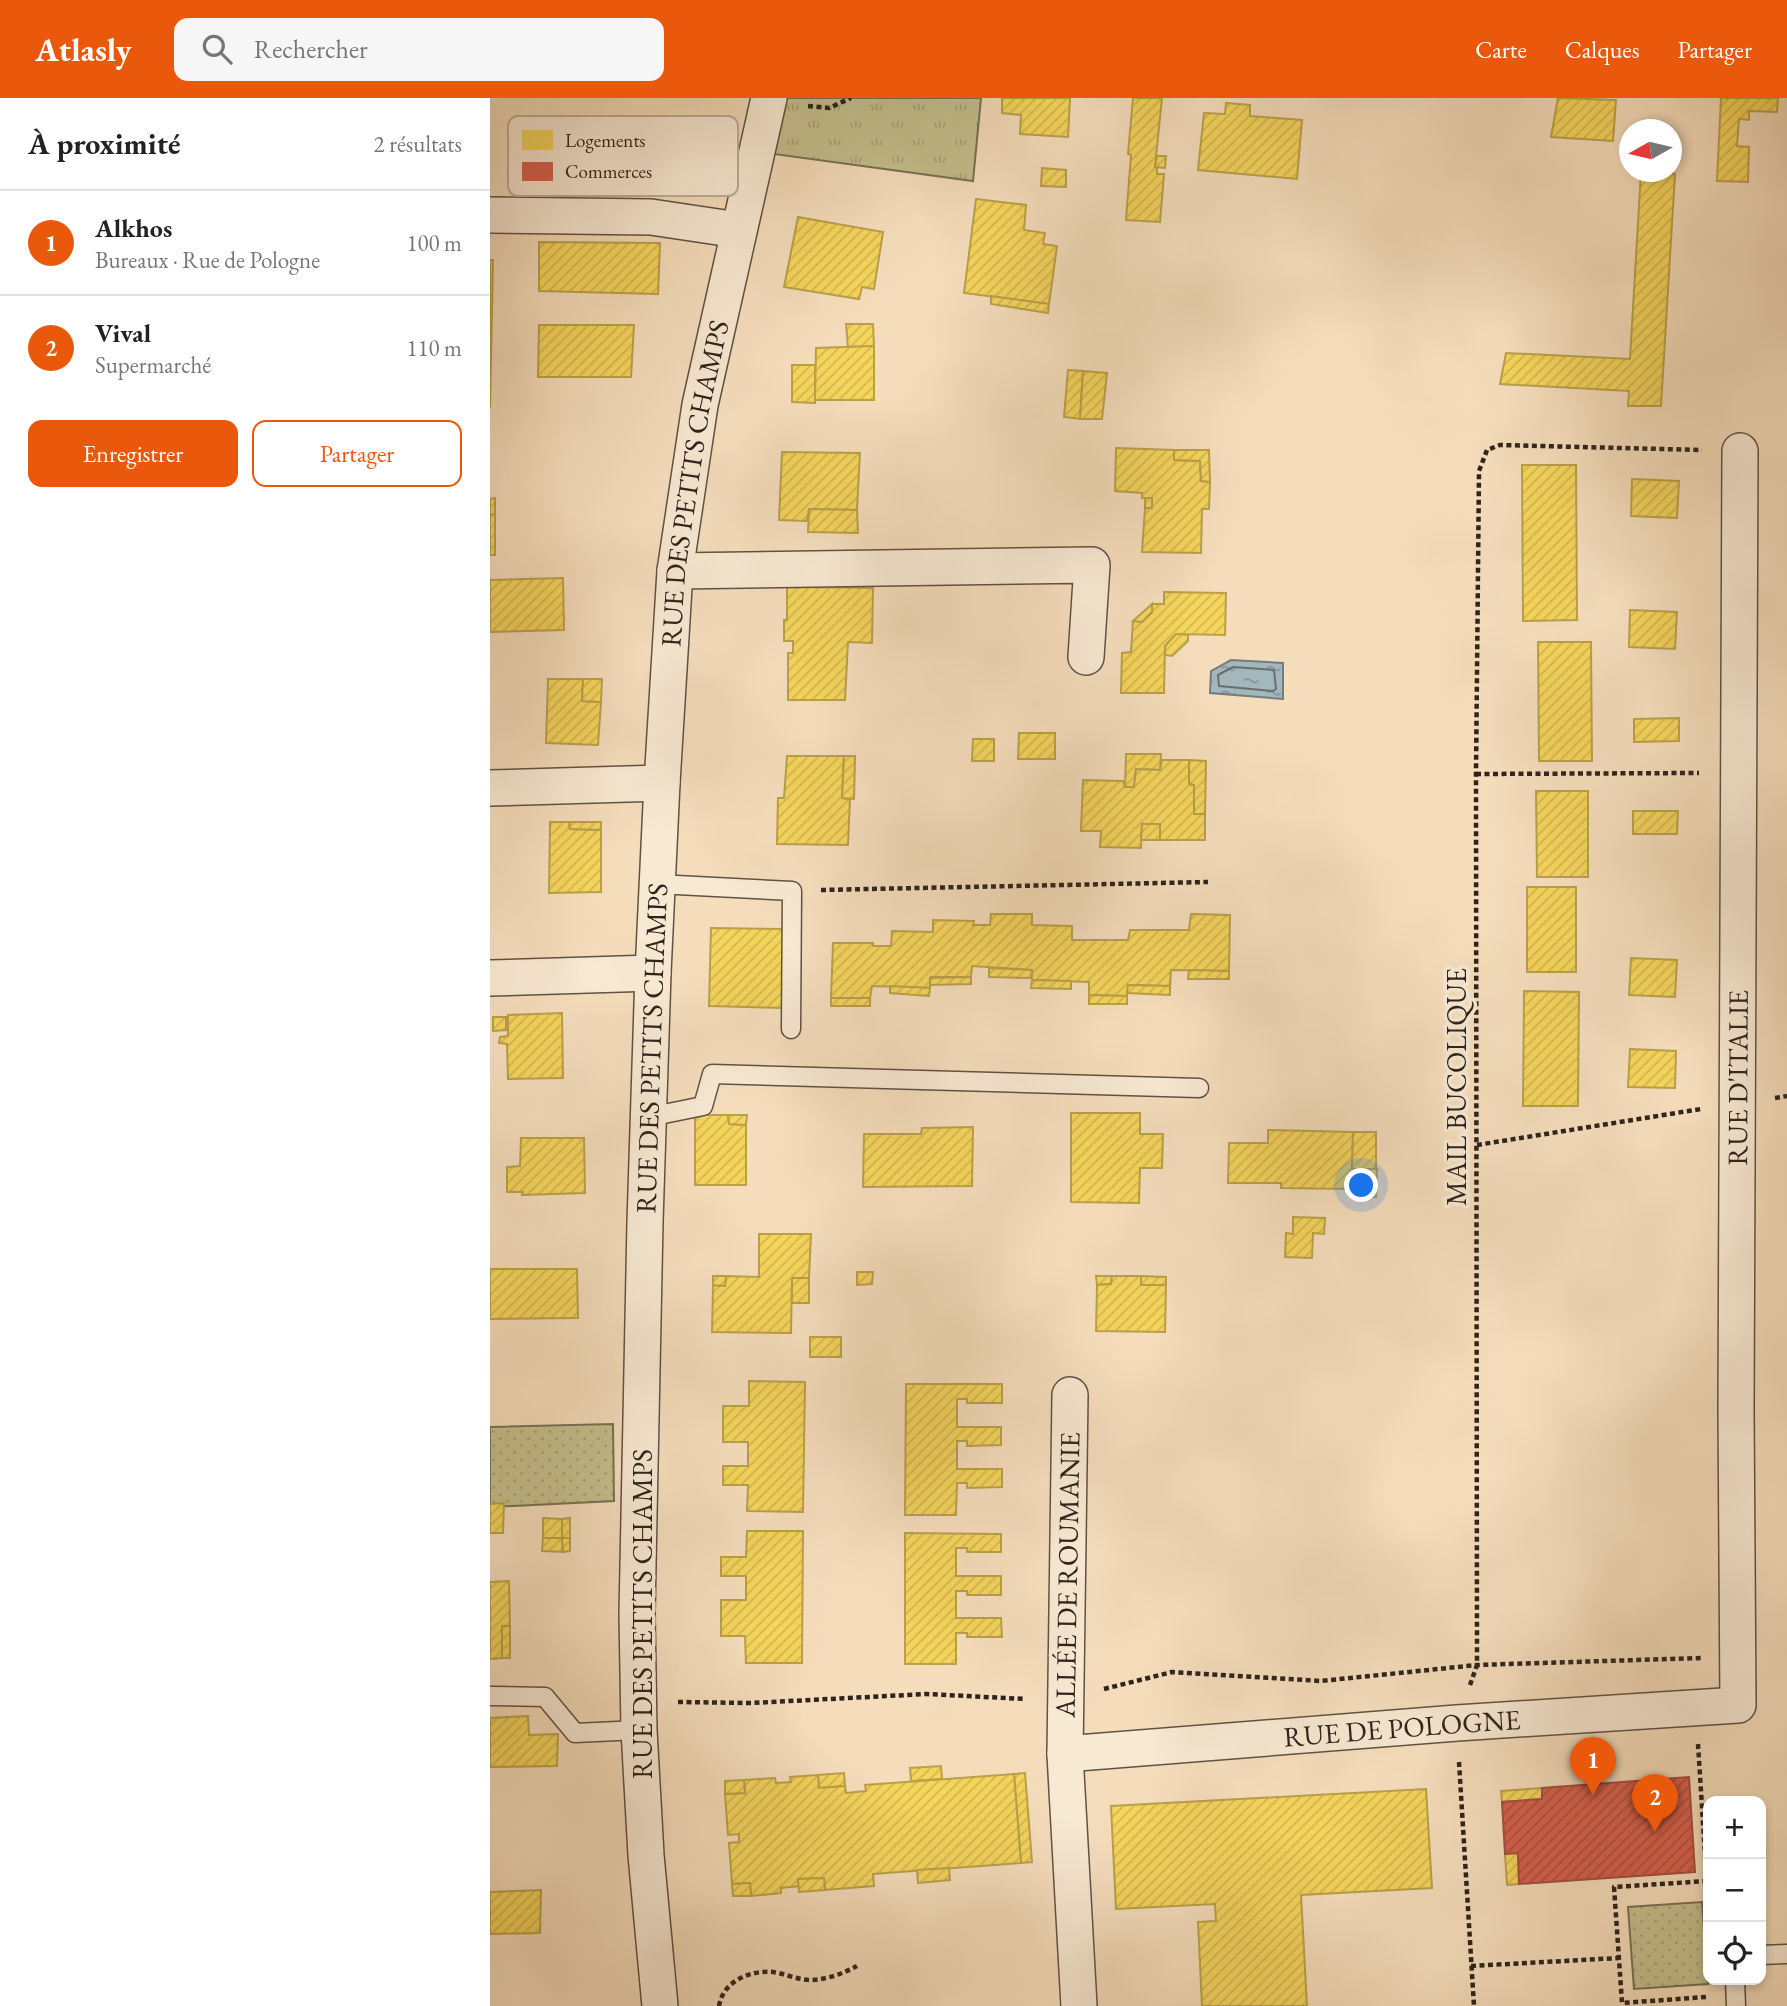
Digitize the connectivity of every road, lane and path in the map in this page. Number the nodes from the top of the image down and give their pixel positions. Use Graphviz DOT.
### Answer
graph roads {
  1 [pos="851,98"];
  2 [pos="769,100"];
  3 [pos="490,215"];
  4 [pos="738,230"];
  5 [pos="1740,450"];
  6 [pos="675,570"];
  7 [pos="1086,657"];
  8 [pos="1738,773"];
  9 [pos="1476,774"];
  10 [pos="662,783"];
  11 [pos="490,788"];
  12 [pos="1208,882"];
  13 [pos="657,884"];
  14 [pos="792,891"];
  15 [pos="653,973"];
  16 [pos="490,978"];
  17 [pos="791,1029"];
  18 [pos="1199,1088"];
  19 [pos="1787,1096"];
  20 [pos="1738,1103"];
  21 [pos="649,1117"];
  22 [pos="1477,1145"];
  23 [pos="1070,1395"];
  24 [pos="1739,1654"];
  25 [pos="1477,1664"];
  26 [pos="490,1696"];
  27 [pos="1065,1698"];
  28 [pos="1738,1705"];
  29 [pos="1694,1708"];
  30 [pos="639,1715"];
  31 [pos="1457,1723"];
  32 [pos="1065,1754"];
  33 [pos="1705,1859"];
  34 [pos="1703,1881"];
  35 [pos="1787,1954"];
  36 [pos="1766,1955"];
  37 [pos="1619,1958"];
  38 [pos="858,1966"];
  39 [pos="1471,1966"];
  40 [pos="1735,1985"];
  41 [pos="1714,1996"];
  42 [pos="660,2006"];
  43 [pos="719,2006"];
  44 [pos="1079,2006"];
  45 [pos="1474,2006"];
  46 [pos="1737,2006"];
  1 -- 2 [label="path"];
  2 -- 4 [label="street, RUE DES PETITS CHAMPS"];
  3 -- 4 [label="street"];
  4 -- 6 [label="street, RUE DES PETITS CHAMPS"];
  5 -- 8 [label="street, RUE D'ITALIE"];
  5 -- 9 [label="path, MAIL BUCOLIQUE"];
  6 -- 7 [label="street"];
  6 -- 10 [label="street, RUE DES PETITS CHAMPS"];
  8 -- 9 [label="path"];
  8 -- 20 [label="street, RUE D'ITALIE"];
  9 -- 22 [label="path, MAIL BUCOLIQUE"];
  10 -- 11 [label="street"];
  10 -- 13 [label="street, RUE DES PETITS CHAMPS"];
  12 -- 14 [label="path"];
  13 -- 14 [label="lane"];
  13 -- 15 [label="street, RUE DES PETITS CHAMPS"];
  14 -- 17 [label="lane"];
  15 -- 16 [label="street"];
  15 -- 21 [label="street, RUE DES PETITS CHAMPS"];
  18 -- 21 [label="lane"];
  19 -- 20 [label="path"];
  20 -- 22 [label="path"];
  20 -- 24 [label="street, RUE D'ITALIE"];
  21 -- 30 [label="street, RUE DES PETITS CHAMPS"];
  22 -- 25 [label="path, MAIL BUCOLIQUE"];
  23 -- 27 [label="street, ALLÉE DE ROUMANIE"];
  24 -- 25 [label="path"];
  24 -- 28 [label="street, RUE D'ITALIE"];
  25 -- 27 [label="path"];
  25 -- 31 [label="path, MAIL BUCOLIQUE"];
  26 -- 30 [label="lane"];
  27 -- 30 [label="path"];
  27 -- 32 [label="street, ALLÉE DE ROUMANIE"];
  28 -- 29 [label="street, RUE DE POLOGNE"];
  29 -- 31 [label="street, RUE DE POLOGNE"];
  29 -- 33 [label="path"];
  30 -- 42 [label="street, RUE DES PETITS CHAMPS"];
  31 -- 32 [label="street, RUE DE POLOGNE"];
  31 -- 39 [label="path"];
  32 -- 44 [label="street, ALLÉE DE ROUMANIE"];
  34 -- 37 [label="path"];
  35 -- 36 [label="lane"];
  37 -- 39 [label="path"];
  37 -- 41 [label="path"];
  38 -- 43 [label="path"];
  39 -- 45 [label="path"];
  40 -- 46 [label="lane"];
}
